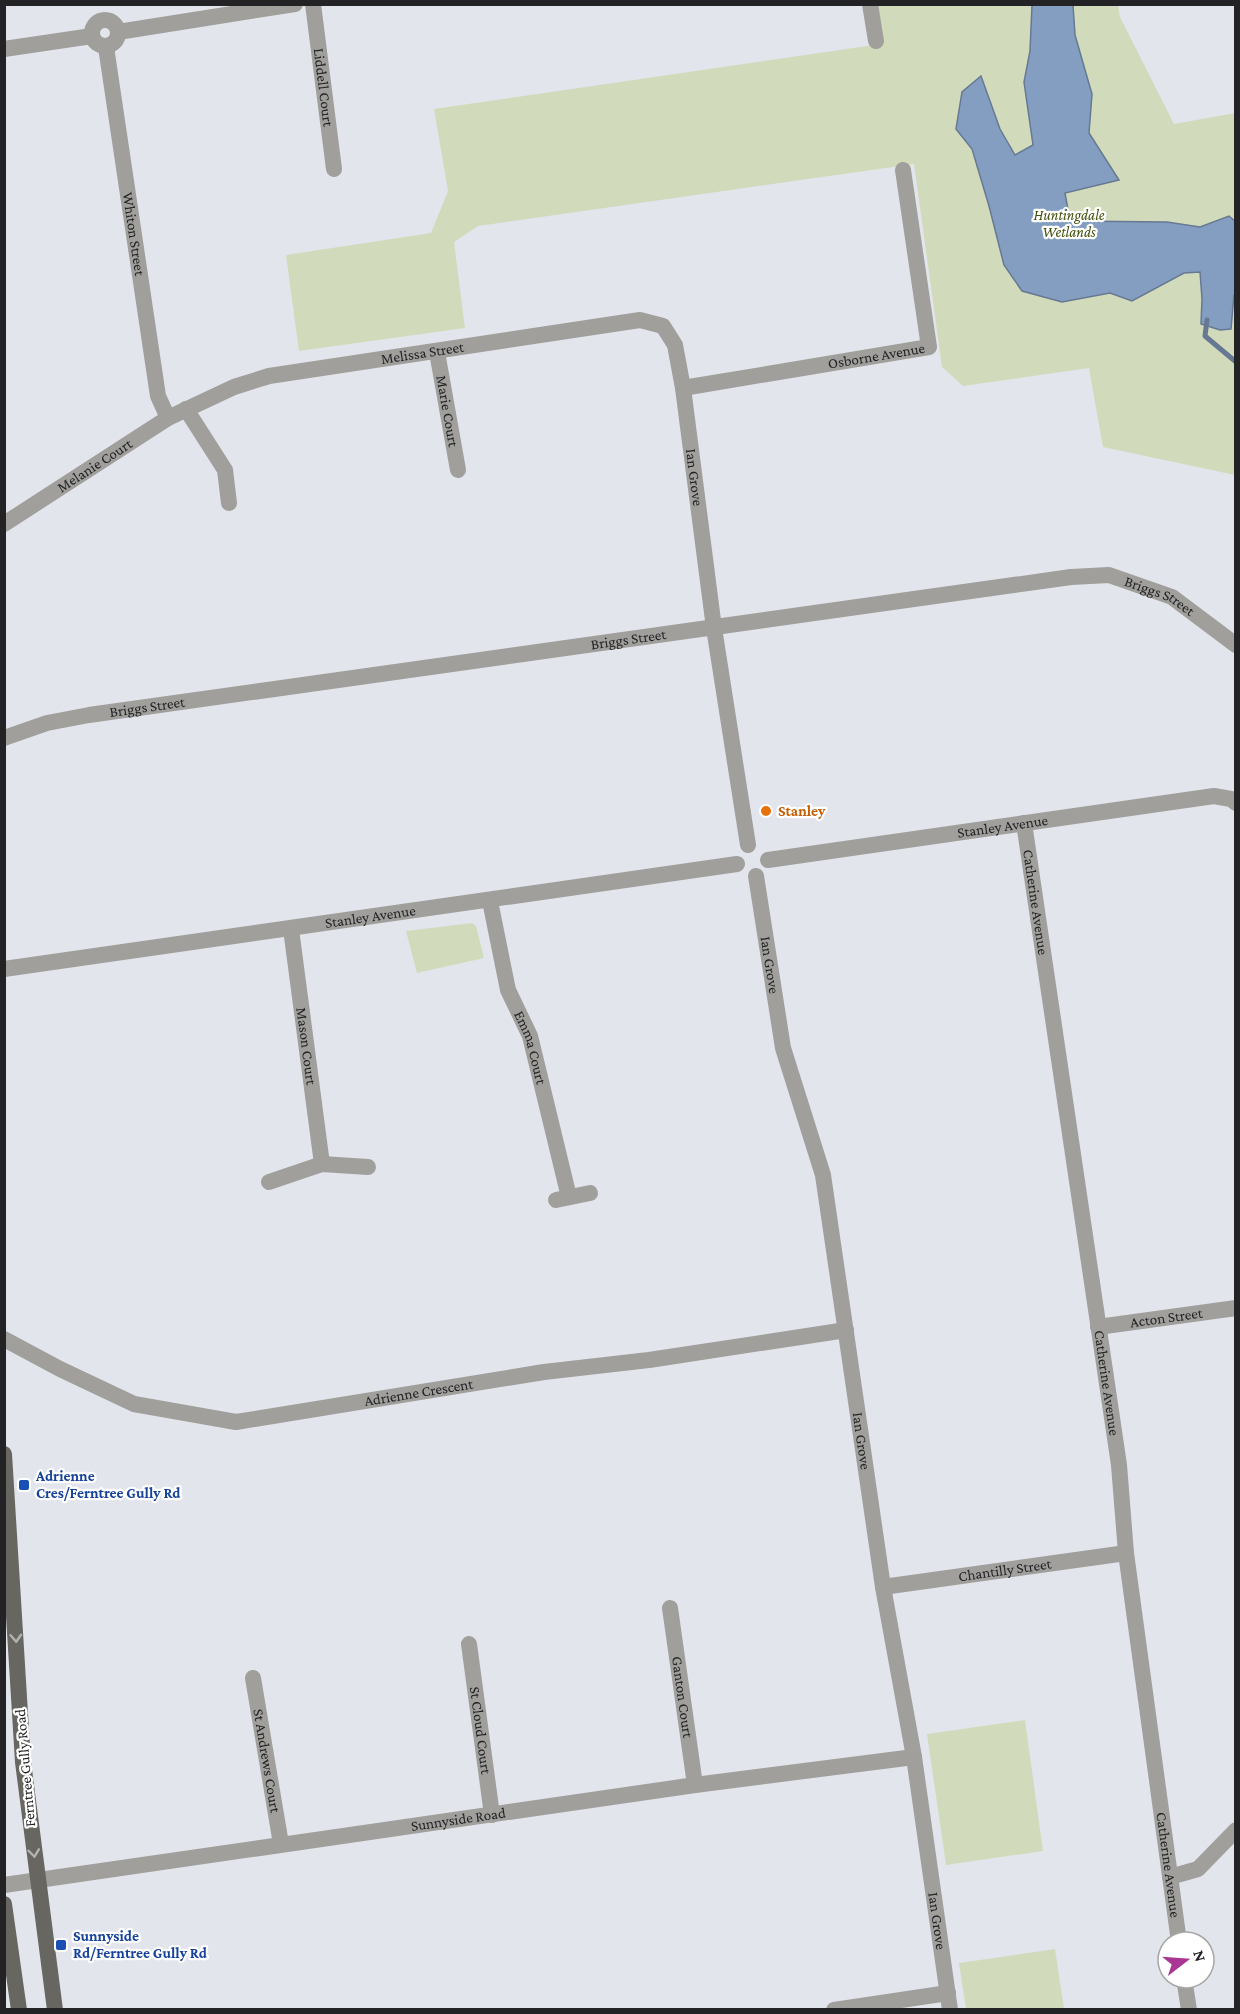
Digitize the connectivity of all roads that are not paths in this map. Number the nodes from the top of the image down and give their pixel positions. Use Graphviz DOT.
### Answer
graph roads {
  1 [pos="295,4"];
  2 [pos="313,4"];
  3 [pos="870,4"];
  4 [pos="101,12"];
  5 [pos="118,32"];
  6 [pos="92,36"];
  7 [pos="876,41"];
  8 [pos="106,47"];
  9 [pos="4,49"];
  10 [pos="334,169"];
  11 [pos="903,170"];
  12 [pos="663,326"];
  13 [pos="437,352"];
  14 [pos="683,388"];
  15 [pos="186,409"];
  16 [pos="168,418"];
  17 [pos="458,470"];
  18 [pos="229,503"];
  19 [pos="4,524"];
  20 [pos="714,628"];
  21 [pos="1236,645"];
  22 [pos="4,738"];
  23 [pos="1236,803"];
  24 [pos="1024,823"];
  25 [pos="748,845"];
  26 [pos="768,860"];
  27 [pos="737,864"];
  28 [pos="756,876"];
  29 [pos="490,901"];
  30 [pos="291,929"];
  31 [pos="4,969"];
  32 [pos="322,1164"];
  33 [pos="368,1167"];
  34 [pos="269,1182"];
  35 [pos="590,1193"];
  36 [pos="1236,1308"];
  37 [pos="1098,1327"];
  38 [pos="846,1330"];
  39 [pos="4,1340"];
  40 [pos="4,1454"];
  41 [pos="1126,1553"];
  42 [pos="883,1587"];
  43 [pos="670,1608"];
  44 [pos="470,1644"];
  45 [pos="253,1678"];
  46 [pos="914,1757"];
  47 [pos="695,1785"];
  48 [pos="492,1815"];
  49 [pos="1236,1830"];
  50 [pos="281,1844"];
  51 [pos="1170,1877"];
  52 [pos="38,1880"];
  53 [pos="4,1885"];
  54 [pos="4,1904"];
  55 [pos="1177,1930"];
  56 [pos="1186,1990"];
  57 [pos="949,2001"];
  58 [pos="19,2010"];
  59 [pos="55,2010"];
  60 [pos="834,2010"];
  61 [pos="1189,2010"];
  1 -- 5 [label="street"];
  2 -- 10 [label="street, Liddell Court"];
  3 -- 7 [label="street"];
  4 -- 5 [label="street"];
  4 -- 6 [label="street"];
  5 -- 8 [label="street"];
  6 -- 8 [label="street"];
  6 -- 9 [label="street"];
  8 -- 16 [label="street, Whiton Street"];
  11 -- 14 [label="street, Osborne Avenue"];
  12 -- 13 [label="street, Melissa Street"];
  12 -- 14 [label="street, Ian Grove"];
  13 -- 15 [label="street, Melissa Street"];
  13 -- 17 [label="street, Marie Court"];
  14 -- 20 [label="street, Ian Grove"];
  15 -- 16 [label="street, Melanie Court"];
  15 -- 18 [label="street"];
  16 -- 19 [label="street, Melanie Court"];
  20 -- 21 [label="street, Briggs Street"];
  20 -- 22 [label="street, Briggs Street"];
  20 -- 25 [label="street, Ian Grove"];
  23 -- 24 [label="street, Stanley Avenue"];
  24 -- 26 [label="street, Stanley Avenue"];
  24 -- 37 [label="street, Catherine Avenue"];
  25 -- 26 [label="street"];
  25 -- 27 [label="street"];
  26 -- 28 [label="street"];
  27 -- 28 [label="street"];
  27 -- 29 [label="street, Stanley Avenue"];
  28 -- 38 [label="street, Ian Grove"];
  29 -- 30 [label="street, Stanley Avenue"];
  29 -- 35 [label="street, Emma Court"];
  30 -- 31 [label="street, Stanley Avenue"];
  30 -- 32 [label="street, Mason Court"];
  32 -- 33 [label="street"];
  32 -- 34 [label="street"];
  36 -- 37 [label="street, Acton Street"];
  37 -- 41 [label="street, Catherine Avenue"];
  38 -- 39 [label="street, Adrienne Crescent"];
  38 -- 42 [label="street, Ian Grove"];
  40 -- 52 [label="main road, Ferntree Gully Road, one-way"];
  41 -- 42 [label="street, Chantilly Street"];
  41 -- 51 [label="street, Catherine Avenue"];
  42 -- 46 [label="street, Ian Grove"];
  43 -- 47 [label="street, Ganton Court"];
  44 -- 48 [label="street, St Cloud Court"];
  45 -- 50 [label="street, St Andrews Court"];
  46 -- 47 [label="street, Sunnyside Road"];
  46 -- 57 [label="street, Ian Grove"];
  47 -- 48 [label="street, Sunnyside Road"];
  48 -- 50 [label="street, Sunnyside Road"];
  49 -- 51 [label="street"];
  50 -- 52 [label="street, Sunnyside Road"];
  51 -- 55 [label="street, Catherine Avenue"];
  52 -- 53 [label="street, Sunnyside Road"];
  52 -- 59 [label="main road, Ferntree Gully Road"];
  54 -- 58 [label="main road"];
  56 -- 61 [label="street"];
  57 -- 60 [label="street"];
}
